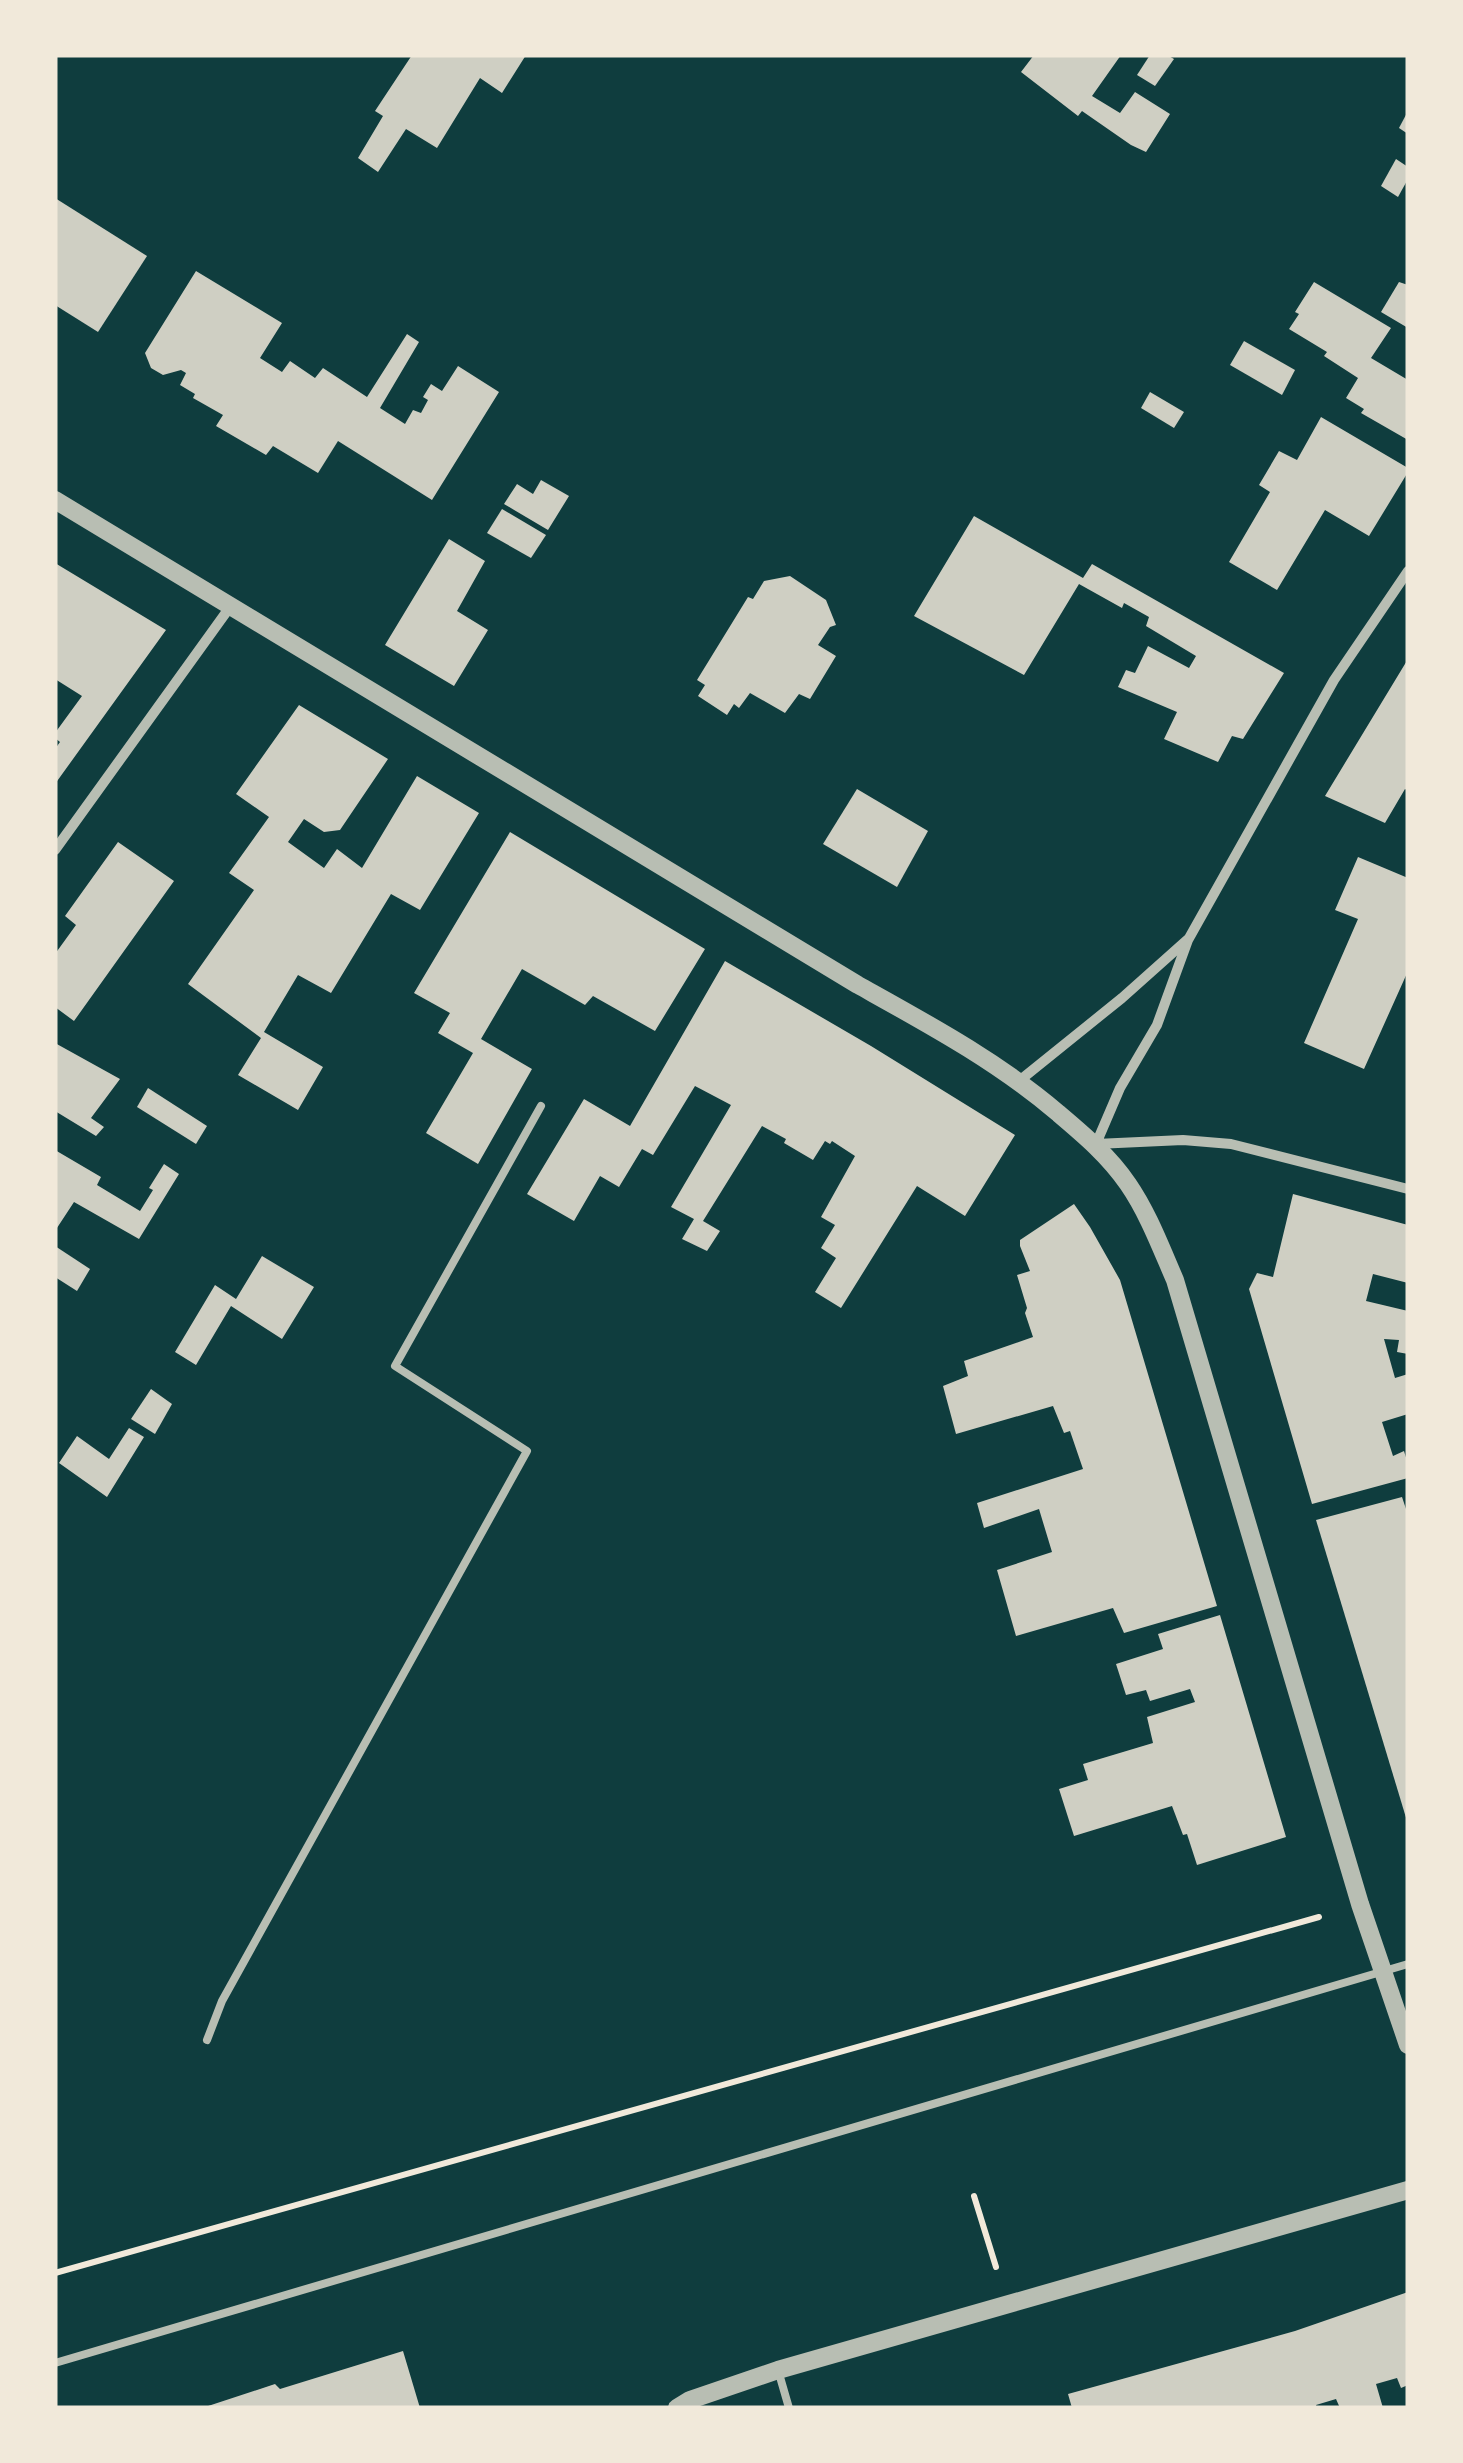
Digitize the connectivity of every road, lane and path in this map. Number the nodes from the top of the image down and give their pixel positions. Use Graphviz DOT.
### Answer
graph roads {
  1 [pos="55,500"];
  2 [pos="1408,571"];
  3 [pos="230,606"];
  4 [pos="55,850"];
  5 [pos="1188,940"];
  6 [pos="1020,1080"];
  7 [pos="542,1106"];
  8 [pos="1096,1144"];
  9 [pos="1408,1189"];
  10 [pos="1360,1904"];
  11 [pos="1408,1964"];
  12 [pos="1383,1972"];
  13 [pos="208,2040"];
  14 [pos="1408,2045"];
  15 [pos="1408,2190"];
  16 [pos="974,2196"];
  17 [pos="55,2274"];
  18 [pos="1006,2304"];
  19 [pos="55,2364"];
  20 [pos="778,2370"];
  21 [pos="677,2408"];
  22 [pos="789,2408"];
  1 -- 3 [label="street"];
  2 -- 5 [label="street"];
  3 -- 4 [label="street"];
  3 -- 6 [label="street"];
  5 -- 6 [label="street"];
  5 -- 8 [label="street"];
  6 -- 8 [label="street"];
  7 -- 13 [label="lane"];
  8 -- 9 [label="street"];
  8 -- 10 [label="street"];
  10 -- 12 [label="street"];
  10 -- 17 [label="path"];
  11 -- 12 [label="lane"];
  12 -- 14 [label="street"];
  12 -- 19 [label="lane"];
  15 -- 18 [label="street"];
  16 -- 18 [label="path"];
  18 -- 20 [label="street"];
  20 -- 21 [label="street"];
  20 -- 22 [label="lane"];
}
